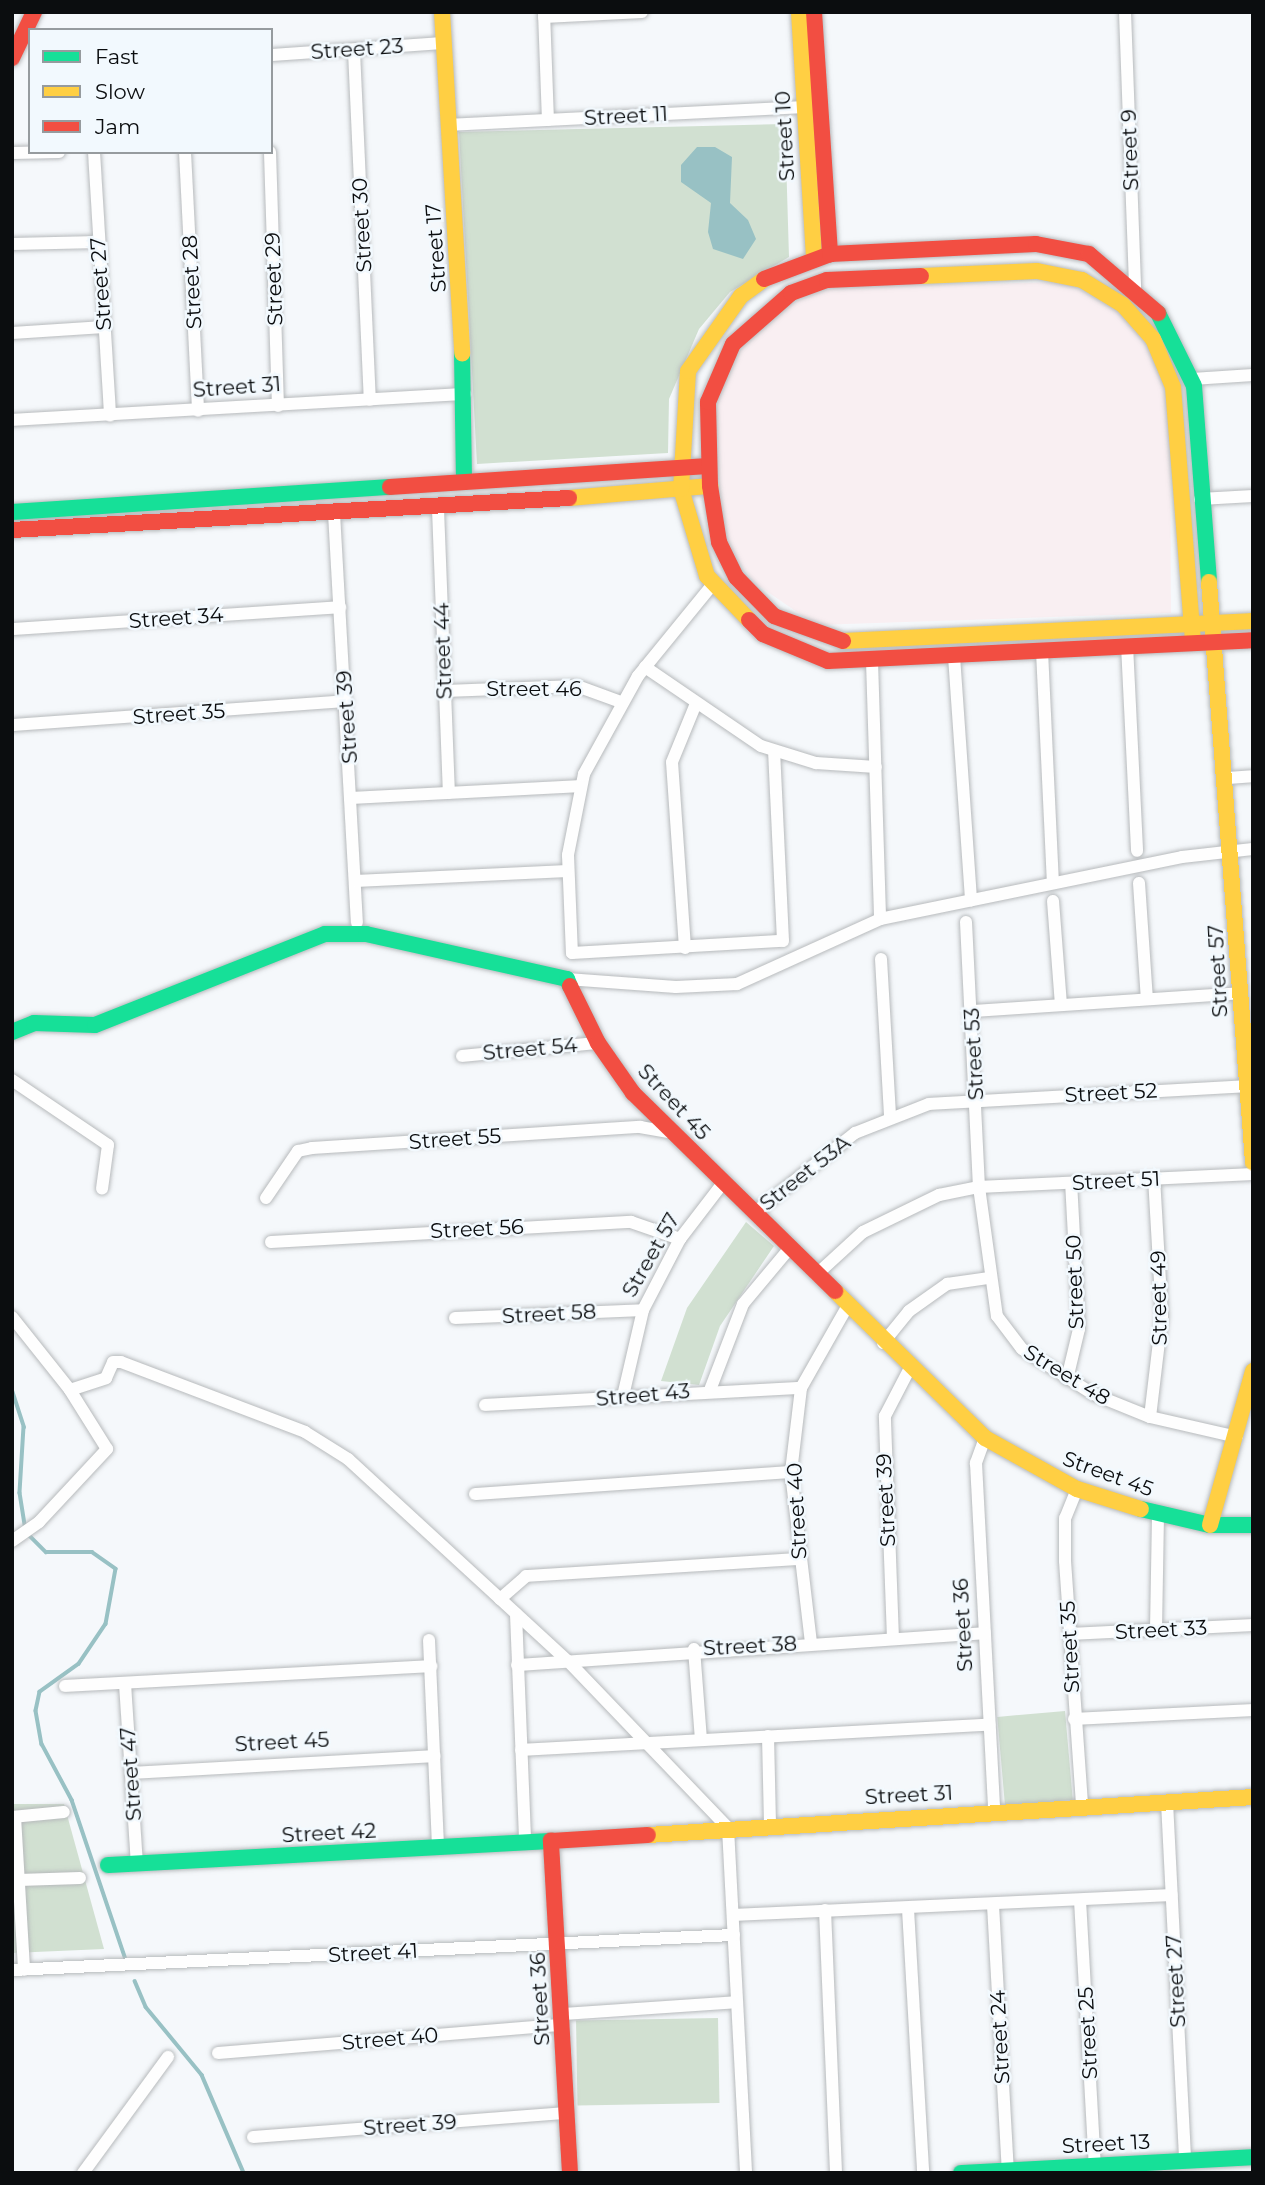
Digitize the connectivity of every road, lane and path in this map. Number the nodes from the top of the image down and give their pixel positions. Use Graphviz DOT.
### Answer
graph roads {
  1 [pos="34,12"];
  2 [pos="442,12"];
  3 [pos="642,12"];
  4 [pos="799,12"];
  5 [pos="814,12"];
  6 [pos="1125,12"];
  7 [pos="544,15"];
  8 [pos="444,43"];
  9 [pos="354,51"];
  10 [pos="273,55"];
  11 [pos="12,58"];
  12 [pos="804,107"];
  13 [pos="548,120"];
  14 [pos="448,125"];
  15 [pos="94,154"];
  16 [pos="185,154"];
  17 [pos="270,154"];
  18 [pos="98,242"];
  19 [pos="12,244"];
  20 [pos="925,252"];
  21 [pos="830,254"];
  22 [pos="814,257"];
  23 [pos="926,276"];
  24 [pos="1135,287"];
  25 [pos="726,314"];
  26 [pos="104,327"];
  27 [pos="746,329"];
  28 [pos="12,333"];
  29 [pos="1253,375"];
  30 [pos="1192,379"];
  31 [pos="465,394"];
  32 [pos="370,400"];
  33 [pos="278,406"];
  34 [pos="198,411"];
  35 [pos="110,416"];
  36 [pos="12,420"];
  37 [pos="1198,462"];
  38 [pos="1179,464"];
  39 [pos="708,466"];
  40 [pos="679,469"];
  41 [pos="464,482"];
  42 [pos="710,486"];
  43 [pos="681,489"];
  44 [pos="1253,496"];
  45 [pos="261,497"];
  46 [pos="1200,499"];
  47 [pos="438,509"];
  48 [pos="12,512"];
  49 [pos="334,513"];
  50 [pos="264,516"];
  51 [pos="12,530"];
  52 [pos="713,584"];
  53 [pos="340,607"];
  54 [pos="1253,621"];
  55 [pos="1191,622"];
  56 [pos="1212,622"];
  57 [pos="788,624"];
  58 [pos="12,629"];
  59 [pos="992,633"];
  60 [pos="1253,640"];
  61 [pos="1193,641"];
  62 [pos="1216,641"];
  63 [pos="779,642"];
  64 [pos="1127,645"];
  65 [pos="1042,651"];
  66 [pos="995,654"];
  67 [pos="954,656"];
  68 [pos="872,662"];
  69 [pos="645,667"];
  70 [pos="445,691"];
  71 [pos="346,701"];
  72 [pos="621,702"];
  73 [pos="695,706"];
  74 [pos="12,725"];
  75 [pos="774,751"];
  76 [pos="876,767"];
  77 [pos="1253,776"];
  78 [pos="1227,778"];
  79 [pos="581,786"];
  80 [pos="449,793"];
  81 [pos="352,798"];
  82 [pos="1253,849"];
  83 [pos="1137,851"];
  84 [pos="1230,851"];
  85 [pos="568,871"];
  86 [pos="356,881"];
  87 [pos="1053,883"];
  88 [pos="1139,883"];
  89 [pos="971,900"];
  90 [pos="1053,901"];
  91 [pos="880,919"];
  92 [pos="357,922"];
  93 [pos="966,922"];
  94 [pos="685,948"];
  95 [pos="881,959"];
  96 [pos="567,979"];
  97 [pos="1241,993"];
  98 [pos="1147,999"];
  99 [pos="1061,1004"];
  100 [pos="972,1011"];
  101 [pos="12,1032"];
  102 [pos="598,1043"];
  103 [pos="463,1056"];
  104 [pos="12,1080"];
  105 [pos="1249,1086"];
  106 [pos="976,1100"];
  107 [pos="890,1115"];
  108 [pos="669,1132"];
  109 [pos="1253,1162"];
  110 [pos="1253,1174"];
  111 [pos="1154,1178"];
  112 [pos="723,1183"];
  113 [pos="1071,1183"];
  114 [pos="979,1187"];
  115 [pos="102,1189"];
  116 [pos="267,1198"];
  117 [pos="754,1213"];
  118 [pos="680,1239"];
  119 [pos="271,1242"];
  120 [pos="789,1249"];
  121 [pos="816,1275"];
  122 [pos="988,1278"];
  123 [pos="847,1307"];
  124 [pos="643,1310"];
  125 [pos="12,1317"];
  126 [pos="455,1318"];
  127 [pos="883,1343"];
  128 [pos="910,1368"];
  129 [pos="1253,1371"];
  130 [pos="1067,1380"];
  131 [pos="801,1388"];
  132 [pos="70,1390"];
  133 [pos="710,1390"];
  134 [pos="623,1396"];
  135 [pos="485,1405"];
  136 [pos="1150,1417"];
  137 [pos="1237,1437"];
  138 [pos="985,1438"];
  139 [pos="792,1472"];
  140 [pos="1077,1489"];
  141 [pos="475,1493"];
  142 [pos="1158,1514"];
  143 [pos="1210,1525"];
  144 [pos="1253,1525"];
  145 [pos="13,1541"];
  146 [pos="799,1559"];
  147 [pos="500,1599"];
  148 [pos="516,1614"];
  149 [pos="1253,1625"];
  150 [pos="1156,1630"];
  151 [pos="985,1633"];
  152 [pos="1070,1634"];
  153 [pos="893,1639"];
  154 [pos="429,1640"];
  155 [pos="811,1643"];
  156 [pos="694,1649"];
  157 [pos="568,1661"];
  158 [pos="517,1665"];
  159 [pos="430,1666"];
  160 [pos="125,1684"];
  161 [pos="65,1686"];
  162 [pos="1253,1710"];
  163 [pos="1074,1719"];
  164 [pos="989,1725"];
  165 [pos="768,1736"];
  166 [pos="701,1739"];
  167 [pos="647,1741"];
  168 [pos="521,1750"];
  169 [pos="435,1756"];
  170 [pos="132,1773"];
  171 [pos="1253,1797"];
  172 [pos="1167,1802"];
  173 [pos="1082,1806"];
  174 [pos="994,1811"];
  175 [pos="64,1812"];
  176 [pos="14,1817"];
  177 [pos="770,1823"];
  178 [pos="728,1828"];
  179 [pos="551,1841"];
  180 [pos="525,1843"];
  181 [pos="438,1847"];
  182 [pos="137,1864"];
  183 [pos="108,1865"];
  184 [pos="80,1878"];
  185 [pos="19,1880"];
  186 [pos="1172,1895"];
  187 [pos="1080,1900"];
  188 [pos="993,1905"];
  189 [pos="908,1909"];
  190 [pos="825,1910"];
  191 [pos="733,1915"];
  192 [pos="734,1935"];
  193 [pos="559,1944"];
  194 [pos="18,1970"];
  195 [pos="737,2002"];
  196 [pos="562,2020"];
  197 [pos="218,2053"];
  198 [pos="168,2057"];
  199 [pos="567,2113"];
  200 [pos="253,2137"];
  201 [pos="1253,2157"];
  202 [pos="1185,2161"];
  203 [pos="1095,2165"];
  204 [pos="1216,2167"];
  205 [pos="1130,2168"];
  206 [pos="1008,2170"];
  207 [pos="1041,2170"];
  208 [pos="83,2173"];
  209 [pos="570,2173"];
  210 [pos="746,2173"];
  211 [pos="836,2173"];
  212 [pos="923,2173"];
  213 [pos="961,2173"];
  1 -- 11 [label="street"];
  2 -- 8 [label="street, Street 17"];
  3 -- 7 [label="street"];
  4 -- 12 [label="street, Street 10"];
  5 -- 21 [label="street, Street 10"];
  6 -- 24 [label="street, Street 9"];
  7 -- 13 [label="street"];
  8 -- 9 [label="street, Street 23"];
  8 -- 14 [label="street, Street 17"];
  9 -- 10 [label="street, Street 23"];
  9 -- 32 [label="street, Street 30"];
  12 -- 13 [label="street, Street 11"];
  12 -- 22 [label="street, Street 10"];
  13 -- 14 [label="street, Street 11"];
  14 -- 31 [label="street, Street 17"];
  15 -- 18 [label="street, Street 27"];
  16 -- 34 [label="street, Street 28"];
  17 -- 33 [label="street, Street 29"];
  18 -- 19 [label="street"];
  18 -- 26 [label="street, Street 27"];
  20 -- 21 [label="street, Street 57"];
  20 -- 23 [label="street"];
  20 -- 24 [label="street, Street 57"];
  21 -- 22 [label="street, Street 57"];
  22 -- 25 [label="street, Street 57"];
  23 -- 27 [label="street"];
  23 -- 38 [label="street"];
  24 -- 30 [label="street, Street 57"];
  25 -- 27 [label="street"];
  25 -- 40 [label="street, Street 57"];
  26 -- 28 [label="street"];
  26 -- 35 [label="street, Street 27"];
  27 -- 39 [label="street"];
  29 -- 30 [label="street"];
  30 -- 37 [label="street, Street 57"];
  31 -- 32 [label="street, Street 31"];
  31 -- 41 [label="street, Street 17"];
  32 -- 33 [label="street, Street 31"];
  33 -- 34 [label="street, Street 31"];
  34 -- 35 [label="street, Street 31"];
  35 -- 36 [label="street, Street 31"];
  37 -- 38 [label="street"];
  37 -- 46 [label="street, Street 57"];
  38 -- 55 [label="street"];
  39 -- 40 [label="street"];
  39 -- 42 [label="street"];
  40 -- 41 [label="street"];
  40 -- 43 [label="street, Street 57"];
  41 -- 45 [label="street"];
  42 -- 43 [label="street"];
  42 -- 57 [label="street"];
  43 -- 47 [label="street"];
  43 -- 52 [label="street, Street 57"];
  44 -- 46 [label="street"];
  45 -- 48 [label="street"];
  45 -- 50 [label="street"];
  46 -- 56 [label="street, Street 57"];
  47 -- 49 [label="street"];
  47 -- 70 [label="street, Street 44"];
  49 -- 50 [label="street"];
  49 -- 53 [label="street, Street 39"];
  50 -- 51 [label="street"];
  52 -- 63 [label="street"];
  52 -- 69 [label="street"];
  53 -- 58 [label="street, Street 34"];
  53 -- 71 [label="street, Street 39"];
  54 -- 56 [label="street"];
  55 -- 56 [label="street"];
  55 -- 59 [label="street"];
  55 -- 61 [label="street"];
  56 -- 62 [label="street, Street 57"];
  57 -- 59 [label="street"];
  57 -- 63 [label="street"];
  59 -- 66 [label="street"];
  60 -- 62 [label="street"];
  61 -- 62 [label="street"];
  61 -- 64 [label="street"];
  62 -- 78 [label="street, Street 57"];
  63 -- 68 [label="street"];
  64 -- 65 [label="street"];
  64 -- 83 [label="street"];
  65 -- 66 [label="street"];
  65 -- 87 [label="street"];
  66 -- 67 [label="street"];
  67 -- 68 [label="street"];
  67 -- 89 [label="street"];
  68 -- 76 [label="street"];
  69 -- 72 [label="street"];
  69 -- 73 [label="street"];
  70 -- 72 [label="street, Street 46"];
  70 -- 80 [label="street, Street 44"];
  71 -- 74 [label="street, Street 35"];
  71 -- 81 [label="street, Street 39"];
  72 -- 79 [label="street"];
  73 -- 75 [label="street"];
  73 -- 94 [label="street"];
  75 -- 76 [label="street"];
  75 -- 94 [label="street"];
  76 -- 91 [label="street"];
  77 -- 78 [label="street"];
  78 -- 84 [label="street, Street 57"];
  79 -- 80 [label="street"];
  79 -- 85 [label="street"];
  80 -- 81 [label="street"];
  81 -- 86 [label="street, Street 39"];
  82 -- 84 [label="street"];
  84 -- 87 [label="street"];
  84 -- 97 [label="street, Street 57"];
  85 -- 86 [label="street"];
  85 -- 94 [label="street"];
  86 -- 92 [label="street, Street 39"];
  87 -- 89 [label="street"];
  88 -- 98 [label="street"];
  89 -- 91 [label="street"];
  90 -- 99 [label="street"];
  91 -- 96 [label="street"];
  93 -- 100 [label="street, Street 53"];
  95 -- 107 [label="street"];
  96 -- 101 [label="street"];
  96 -- 102 [label="street, Street 45"];
  97 -- 98 [label="street"];
  97 -- 105 [label="street, Street 57"];
  98 -- 99 [label="street"];
  99 -- 100 [label="street"];
  100 -- 106 [label="street, Street 53"];
  102 -- 103 [label="street, Street 54"];
  102 -- 108 [label="street, Street 45"];
  104 -- 115 [label="street"];
  105 -- 106 [label="street, Street 52"];
  105 -- 109 [label="street, Street 57"];
  106 -- 107 [label="street, Street 53A"];
  106 -- 114 [label="street, Street 53"];
  107 -- 117 [label="street, Street 53A"];
  108 -- 112 [label="street, Street 45"];
  108 -- 116 [label="street, Street 55"];
  110 -- 111 [label="street, Street 51"];
  111 -- 113 [label="street, Street 51"];
  111 -- 136 [label="street, Street 49"];
  112 -- 117 [label="street, Street 45"];
  112 -- 118 [label="street, Street 57"];
  113 -- 114 [label="street, Street 51"];
  113 -- 130 [label="street, Street 50"];
  114 -- 121 [label="street"];
  114 -- 122 [label="street, Street 48"];
  117 -- 120 [label="street, Street 45"];
  118 -- 119 [label="street, Street 56"];
  118 -- 124 [label="street, Street 57"];
  120 -- 121 [label="street, Street 45"];
  120 -- 133 [label="street"];
  121 -- 123 [label="street, Street 45"];
  122 -- 127 [label="street"];
  122 -- 130 [label="street, Street 48"];
  123 -- 127 [label="street, Street 45"];
  123 -- 131 [label="street, Street 40"];
  124 -- 126 [label="street, Street 58"];
  124 -- 134 [label="street, Street 57"];
  125 -- 132 [label="street"];
  127 -- 128 [label="street, Street 45"];
  128 -- 138 [label="street, Street 45"];
  128 -- 153 [label="street, Street 39"];
  129 -- 137 [label="street"];
  130 -- 136 [label="street, Street 48"];
  131 -- 133 [label="street, Street 43"];
  131 -- 139 [label="street, Street 40"];
  132 -- 145 [label="street"];
  132 -- 147 [label="street"];
  133 -- 134 [label="street, Street 43"];
  134 -- 135 [label="street, Street 43"];
  136 -- 137 [label="street, Street 48"];
  137 -- 143 [label="street"];
  138 -- 140 [label="street, Street 45"];
  138 -- 151 [label="street, Street 36"];
  139 -- 141 [label="street"];
  139 -- 146 [label="street, Street 40"];
  140 -- 142 [label="street, Street 45"];
  140 -- 152 [label="street, Street 35"];
  142 -- 143 [label="street, Street 45"];
  142 -- 150 [label="street"];
  143 -- 144 [label="street, Street 45"];
  146 -- 147 [label="street"];
  146 -- 155 [label="street, Street 40"];
  147 -- 148 [label="street"];
  148 -- 157 [label="street"];
  148 -- 158 [label="street"];
  149 -- 150 [label="street, Street 33"];
  150 -- 152 [label="street, Street 33"];
  151 -- 153 [label="street, Street 38"];
  151 -- 164 [label="street, Street 36"];
  152 -- 163 [label="street, Street 35"];
  153 -- 155 [label="street, Street 38"];
  154 -- 159 [label="street"];
  155 -- 156 [label="street, Street 38"];
  156 -- 157 [label="street, Street 38"];
  156 -- 166 [label="street"];
  157 -- 158 [label="street, Street 38"];
  157 -- 167 [label="street"];
  158 -- 168 [label="street"];
  159 -- 160 [label="street"];
  159 -- 169 [label="street"];
  160 -- 161 [label="street"];
  160 -- 170 [label="street, Street 47"];
  162 -- 163 [label="street"];
  163 -- 173 [label="street, Street 35"];
  164 -- 165 [label="street"];
  164 -- 174 [label="street, Street 36"];
  165 -- 166 [label="street"];
  165 -- 177 [label="street"];
  166 -- 167 [label="street"];
  167 -- 168 [label="street"];
  167 -- 178 [label="street"];
  168 -- 180 [label="street"];
  169 -- 170 [label="street, Street 45"];
  169 -- 181 [label="street"];
  170 -- 182 [label="street, Street 47"];
  171 -- 172 [label="street, Street 31"];
  172 -- 173 [label="street, Street 31"];
  172 -- 186 [label="street, Street 27"];
  173 -- 174 [label="street, Street 31"];
  174 -- 177 [label="street, Street 31"];
  175 -- 176 [label="street"];
  176 -- 185 [label="street"];
  177 -- 178 [label="street, Street 31"];
  178 -- 179 [label="street, Street 31"];
  178 -- 191 [label="street"];
  179 -- 180 [label="street, Street 42"];
  179 -- 193 [label="street, Street 36"];
  180 -- 181 [label="street, Street 42"];
  181 -- 182 [label="street, Street 42"];
  182 -- 183 [label="street, Street 42"];
  184 -- 185 [label="street"];
  185 -- 194 [label="street"];
  186 -- 187 [label="street"];
  186 -- 202 [label="street, Street 27"];
  187 -- 188 [label="street"];
  187 -- 203 [label="street, Street 25"];
  188 -- 189 [label="street"];
  188 -- 206 [label="street, Street 24"];
  189 -- 190 [label="street"];
  189 -- 212 [label="street"];
  190 -- 191 [label="street"];
  190 -- 211 [label="street"];
  191 -- 192 [label="street"];
  192 -- 193 [label="street, Street 41"];
  192 -- 195 [label="street"];
  193 -- 194 [label="street, Street 41"];
  193 -- 196 [label="street, Street 36"];
  195 -- 196 [label="street, Street 40"];
  195 -- 210 [label="street"];
  196 -- 197 [label="street, Street 40"];
  196 -- 199 [label="street, Street 36"];
  198 -- 208 [label="street"];
  199 -- 200 [label="street, Street 39"];
  199 -- 209 [label="street, Street 36"];
  201 -- 204 [label="street, Street 13"];
  202 -- 204 [label="street, Street 13"];
  202 -- 205 [label="street, Street 13"];
  203 -- 205 [label="street, Street 13"];
  203 -- 207 [label="street, Street 13"];
  206 -- 207 [label="street, Street 13"];
  206 -- 213 [label="street, Street 13"];
}
